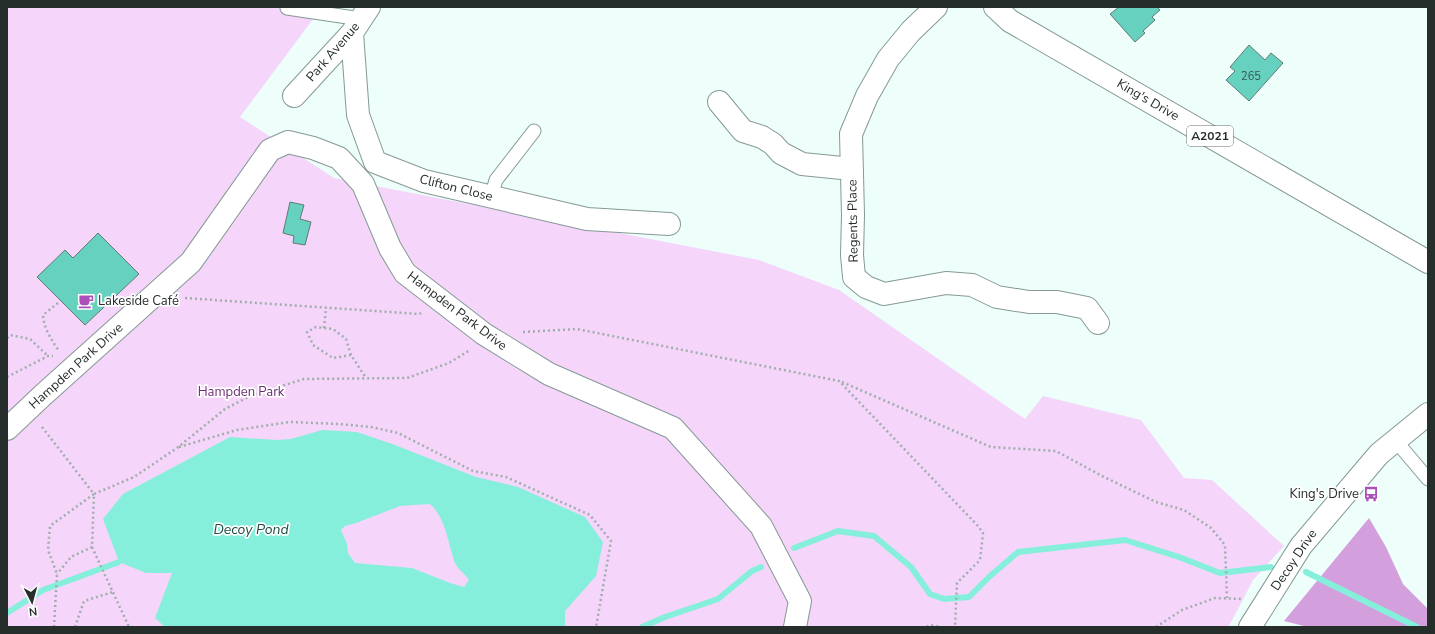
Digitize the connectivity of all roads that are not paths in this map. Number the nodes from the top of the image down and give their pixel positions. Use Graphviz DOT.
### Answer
graph roads {
  1 [pos="936,7"];
  2 [pos="995,7"];
  3 [pos="287,8"];
  4 [pos="361,20"];
  5 [pos="294,96"];
  6 [pos="719,102"];
  7 [pos="534,131"];
  8 [pos="852,169"];
  9 [pos="491,197"];
  10 [pos="669,224"];
  11 [pos="1428,262"];
  12 [pos="1098,323"];
  13 [pos="1428,414"];
  14 [pos="7,429"];
  15 [pos="1395,440"];
  16 [pos="1428,479"];
  17 [pos="795,627"];
  18 [pos="1250,627"];
  1 -- 8 [label="street, Regents Place"];
  2 -- 11 [label="street, King's Drive / A2021"];
  3 -- 4 [label="lane"];
  4 -- 5 [label="street, Park Avenue"];
  4 -- 9 [label="street, Clifton Close"];
  6 -- 8 [label="street, Regents Place"];
  7 -- 9 [label="lane"];
  8 -- 12 [label="street, Regents Place"];
  9 -- 10 [label="street, Clifton Close"];
  13 -- 15 [label="street, Decoy Drive"];
  14 -- 17 [label="street, Hampden Park Drive"];
  15 -- 16 [label="lane"];
  15 -- 18 [label="street, Decoy Drive"];
}
